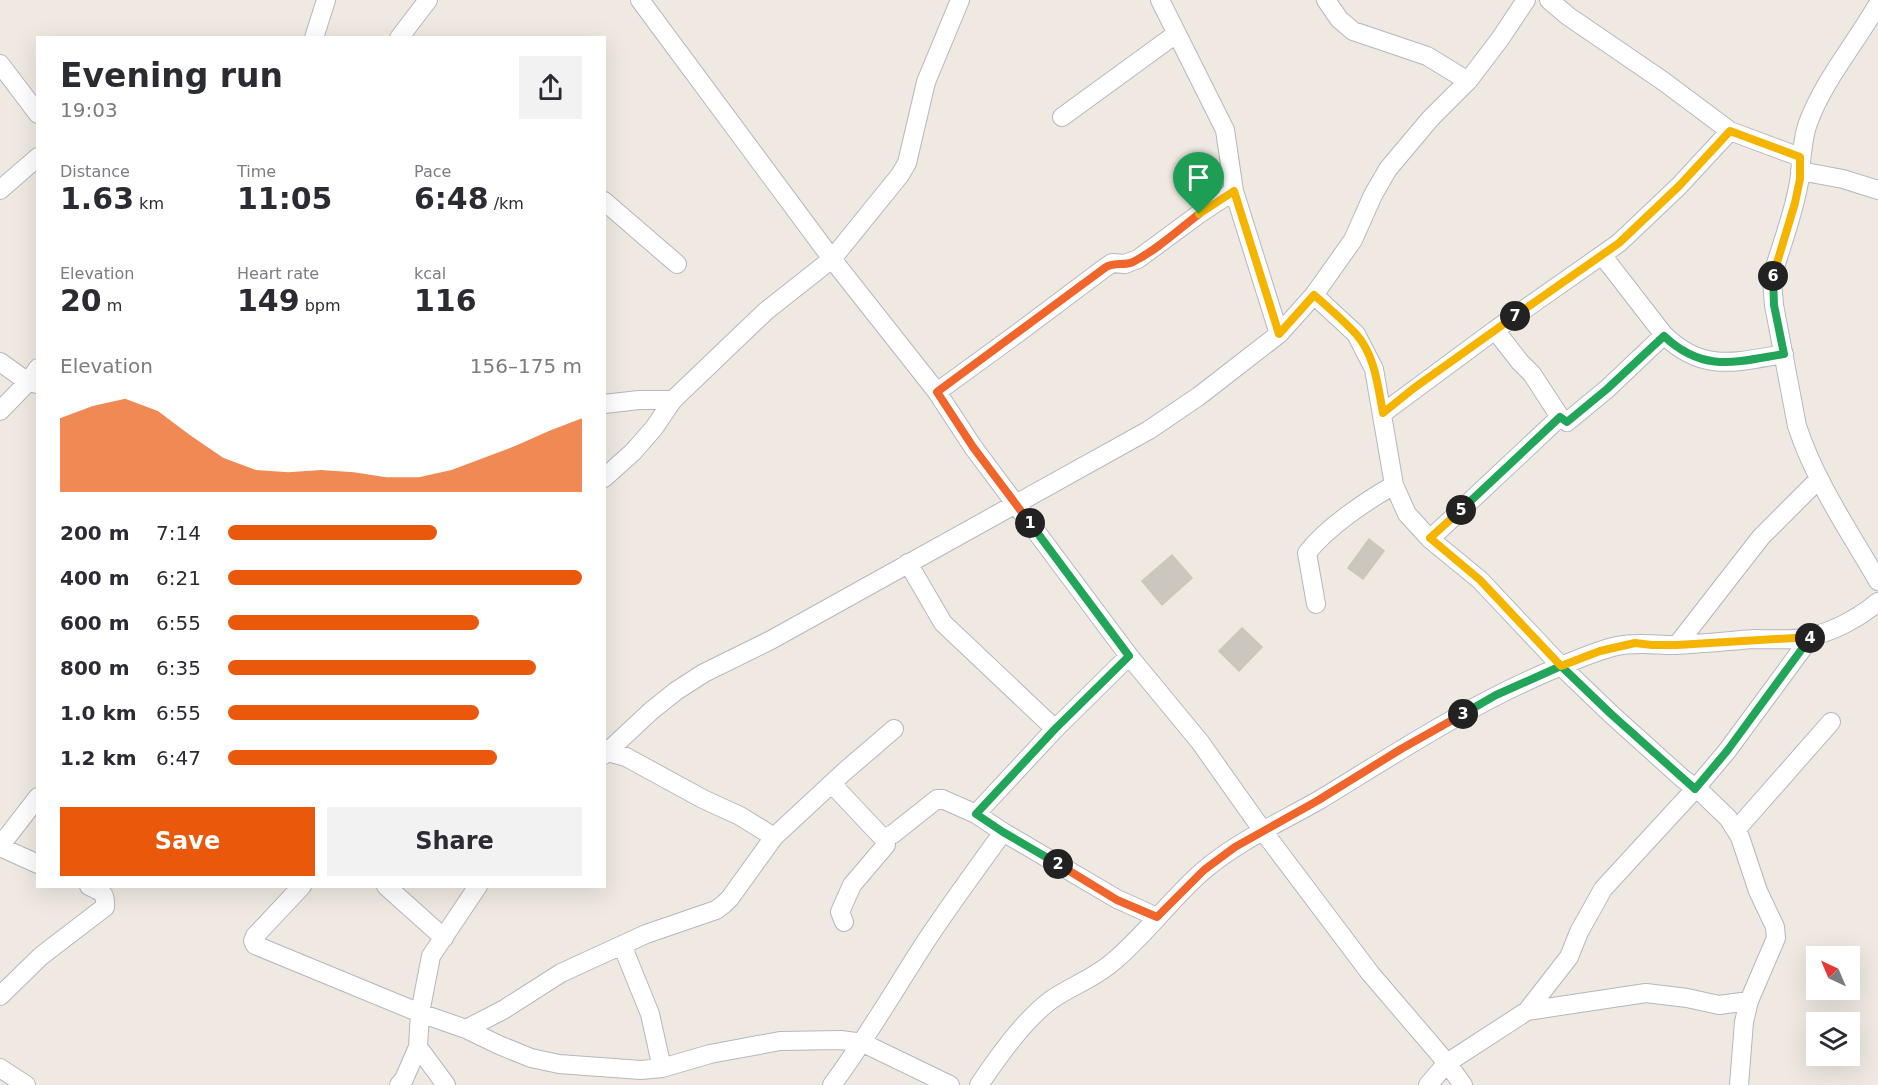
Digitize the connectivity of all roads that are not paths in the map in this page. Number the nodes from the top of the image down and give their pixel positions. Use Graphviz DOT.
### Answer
graph roads {
  1 [pos="326,0"];
  2 [pos="428,0"];
  3 [pos="640,0"];
  4 [pos="1160,0"];
  5 [pos="1326,0"];
  6 [pos="1526,0"];
  7 [pos="1549,0"];
  8 [pos="962,1"];
  9 [pos="1878,4"];
  10 [pos="1176,34"];
  11 [pos="315,36"];
  12 [pos="401,36"];
  13 [pos="0,64"];
  14 [pos="1468,81"];
  15 [pos="36,111"];
  16 [pos="1062,117"];
  17 [pos="1730,131"];
  18 [pos="36,158"];
  19 [pos="1800,164"];
  20 [pos="0,190"];
  21 [pos="1878,190"];
  22 [pos="1234,191"];
  23 [pos="606,203"];
  24 [pos="1602,255"];
  25 [pos="832,259"];
  26 [pos="677,264"];
  27 [pos="1314,295"];
  28 [pos="1495,330"];
  29 [pos="1279,334"];
  30 [pos="1664,336"];
  31 [pos="1784,354"];
  32 [pos="0,362"];
  33 [pos="34,378"];
  34 [pos="937,392"];
  35 [pos="673,400"];
  36 [pos="606,404"];
  37 [pos="0,411"];
  38 [pos="1383,413"];
  39 [pos="1560,417"];
  40 [pos="606,476"];
  41 [pos="1819,479"];
  42 [pos="1394,485"];
  43 [pos="1015,504"];
  44 [pos="1430,538"];
  45 [pos="908,563"];
  46 [pos="1878,581"];
  47 [pos="1878,602"];
  48 [pos="1316,604"];
  49 [pos="1811,637"];
  50 [pos="1677,645"];
  51 [pos="1129,656"];
  52 [pos="1561,666"];
  53 [pos="1831,722"];
  54 [pos="894,729"];
  55 [pos="1055,729"];
  56 [pos="606,753"];
  57 [pos="832,784"];
  58 [pos="1695,789"];
  59 [pos="36,799"];
  60 [pos="976,814"];
  61 [pos="1736,830"];
  62 [pos="1263,831"];
  63 [pos="1003,832"];
  64 [pos="774,837"];
  65 [pos="885,837"];
  66 [pos="0,846"];
  67 [pos="36,863"];
  68 [pos="93,888"];
  69 [pos="300,888"];
  70 [pos="388,888"];
  71 [pos="477,888"];
  72 [pos="1157,917"];
  73 [pos="844,922"];
  74 [pos="444,938"];
  75 [pos="622,945"];
  76 [pos="0,996"];
  77 [pos="1749,1001"];
  78 [pos="1527,1011"];
  79 [pos="420,1012"];
  80 [pos="466,1029"];
  81 [pos="863,1043"];
  82 [pos="418,1047"];
  83 [pos="1448,1063"];
  84 [pos="662,1068"];
  85 [pos="4,1076"];
  86 [pos="26,1085"];
  87 [pos="399,1085"];
  88 [pos="446,1085"];
  89 [pos="832,1085"];
  90 [pos="950,1085"];
  91 [pos="979,1085"];
  92 [pos="1428,1085"];
  93 [pos="1463,1085"];
  94 [pos="1739,1085"];
  1 -- 11 [label="street"];
  2 -- 12 [label="street"];
  3 -- 25 [label="street"];
  4 -- 10 [label="street"];
  5 -- 14 [label="street"];
  6 -- 14 [label="street"];
  7 -- 17 [label="street"];
  8 -- 25 [label="street"];
  9 -- 19 [label="street"];
  10 -- 16 [label="street"];
  10 -- 22 [label="street"];
  13 -- 15 [label="street"];
  14 -- 27 [label="street"];
  17 -- 19 [label="street"];
  17 -- 24 [label="street"];
  18 -- 20 [label="street"];
  19 -- 21 [label="street"];
  19 -- 31 [label="street"];
  22 -- 29 [label="street"];
  22 -- 34 [label="street"];
  23 -- 26 [label="street"];
  24 -- 28 [label="street"];
  24 -- 30 [label="street"];
  25 -- 34 [label="street"];
  25 -- 35 [label="street"];
  27 -- 29 [label="street"];
  27 -- 38 [label="street"];
  28 -- 38 [label="street"];
  28 -- 39 [label="street"];
  29 -- 43 [label="street"];
  30 -- 31 [label="street"];
  30 -- 39 [label="street"];
  31 -- 41 [label="street"];
  32 -- 33 [label="street"];
  33 -- 37 [label="street"];
  34 -- 43 [label="street"];
  35 -- 36 [label="street"];
  35 -- 40 [label="street"];
  38 -- 42 [label="street"];
  39 -- 44 [label="street"];
  41 -- 46 [label="street"];
  41 -- 50 [label="street"];
  42 -- 44 [label="street"];
  42 -- 48 [label="street"];
  43 -- 45 [label="street"];
  43 -- 51 [label="street"];
  44 -- 52 [label="street"];
  45 -- 55 [label="street"];
  45 -- 56 [label="street"];
  47 -- 49 [label="street"];
  49 -- 50 [label="street"];
  49 -- 58 [label="street"];
  50 -- 52 [label="street"];
  51 -- 55 [label="street"];
  51 -- 62 [label="street"];
  52 -- 58 [label="street"];
  52 -- 62 [label="street"];
  53 -- 61 [label="street"];
  54 -- 57 [label="street"];
  55 -- 60 [label="street"];
  56 -- 64 [label="street"];
  57 -- 64 [label="street"];
  57 -- 65 [label="street"];
  58 -- 61 [label="street"];
  58 -- 78 [label="street"];
  59 -- 66 [label="street"];
  60 -- 63 [label="street"];
  60 -- 65 [label="street"];
  61 -- 77 [label="street"];
  62 -- 72 [label="street"];
  62 -- 83 [label="street"];
  63 -- 72 [label="street"];
  63 -- 81 [label="street"];
  64 -- 75 [label="street"];
  65 -- 73 [label="street"];
  66 -- 67 [label="street"];
  68 -- 76 [label="street"];
  69 -- 79 [label="street"];
  70 -- 74 [label="street"];
  71 -- 74 [label="street"];
  72 -- 91 [label="street"];
  74 -- 79 [label="street"];
  75 -- 80 [label="street"];
  75 -- 84 [label="street"];
  77 -- 78 [label="street"];
  77 -- 94 [label="street"];
  78 -- 83 [label="street"];
  79 -- 80 [label="street"];
  79 -- 82 [label="street"];
  80 -- 84 [label="street"];
  81 -- 84 [label="street"];
  81 -- 89 [label="street"];
  81 -- 90 [label="street"];
  82 -- 87 [label="street"];
  82 -- 88 [label="street"];
  83 -- 92 [label="street"];
  83 -- 93 [label="street"];
  85 -- 86 [label="street"];
}
